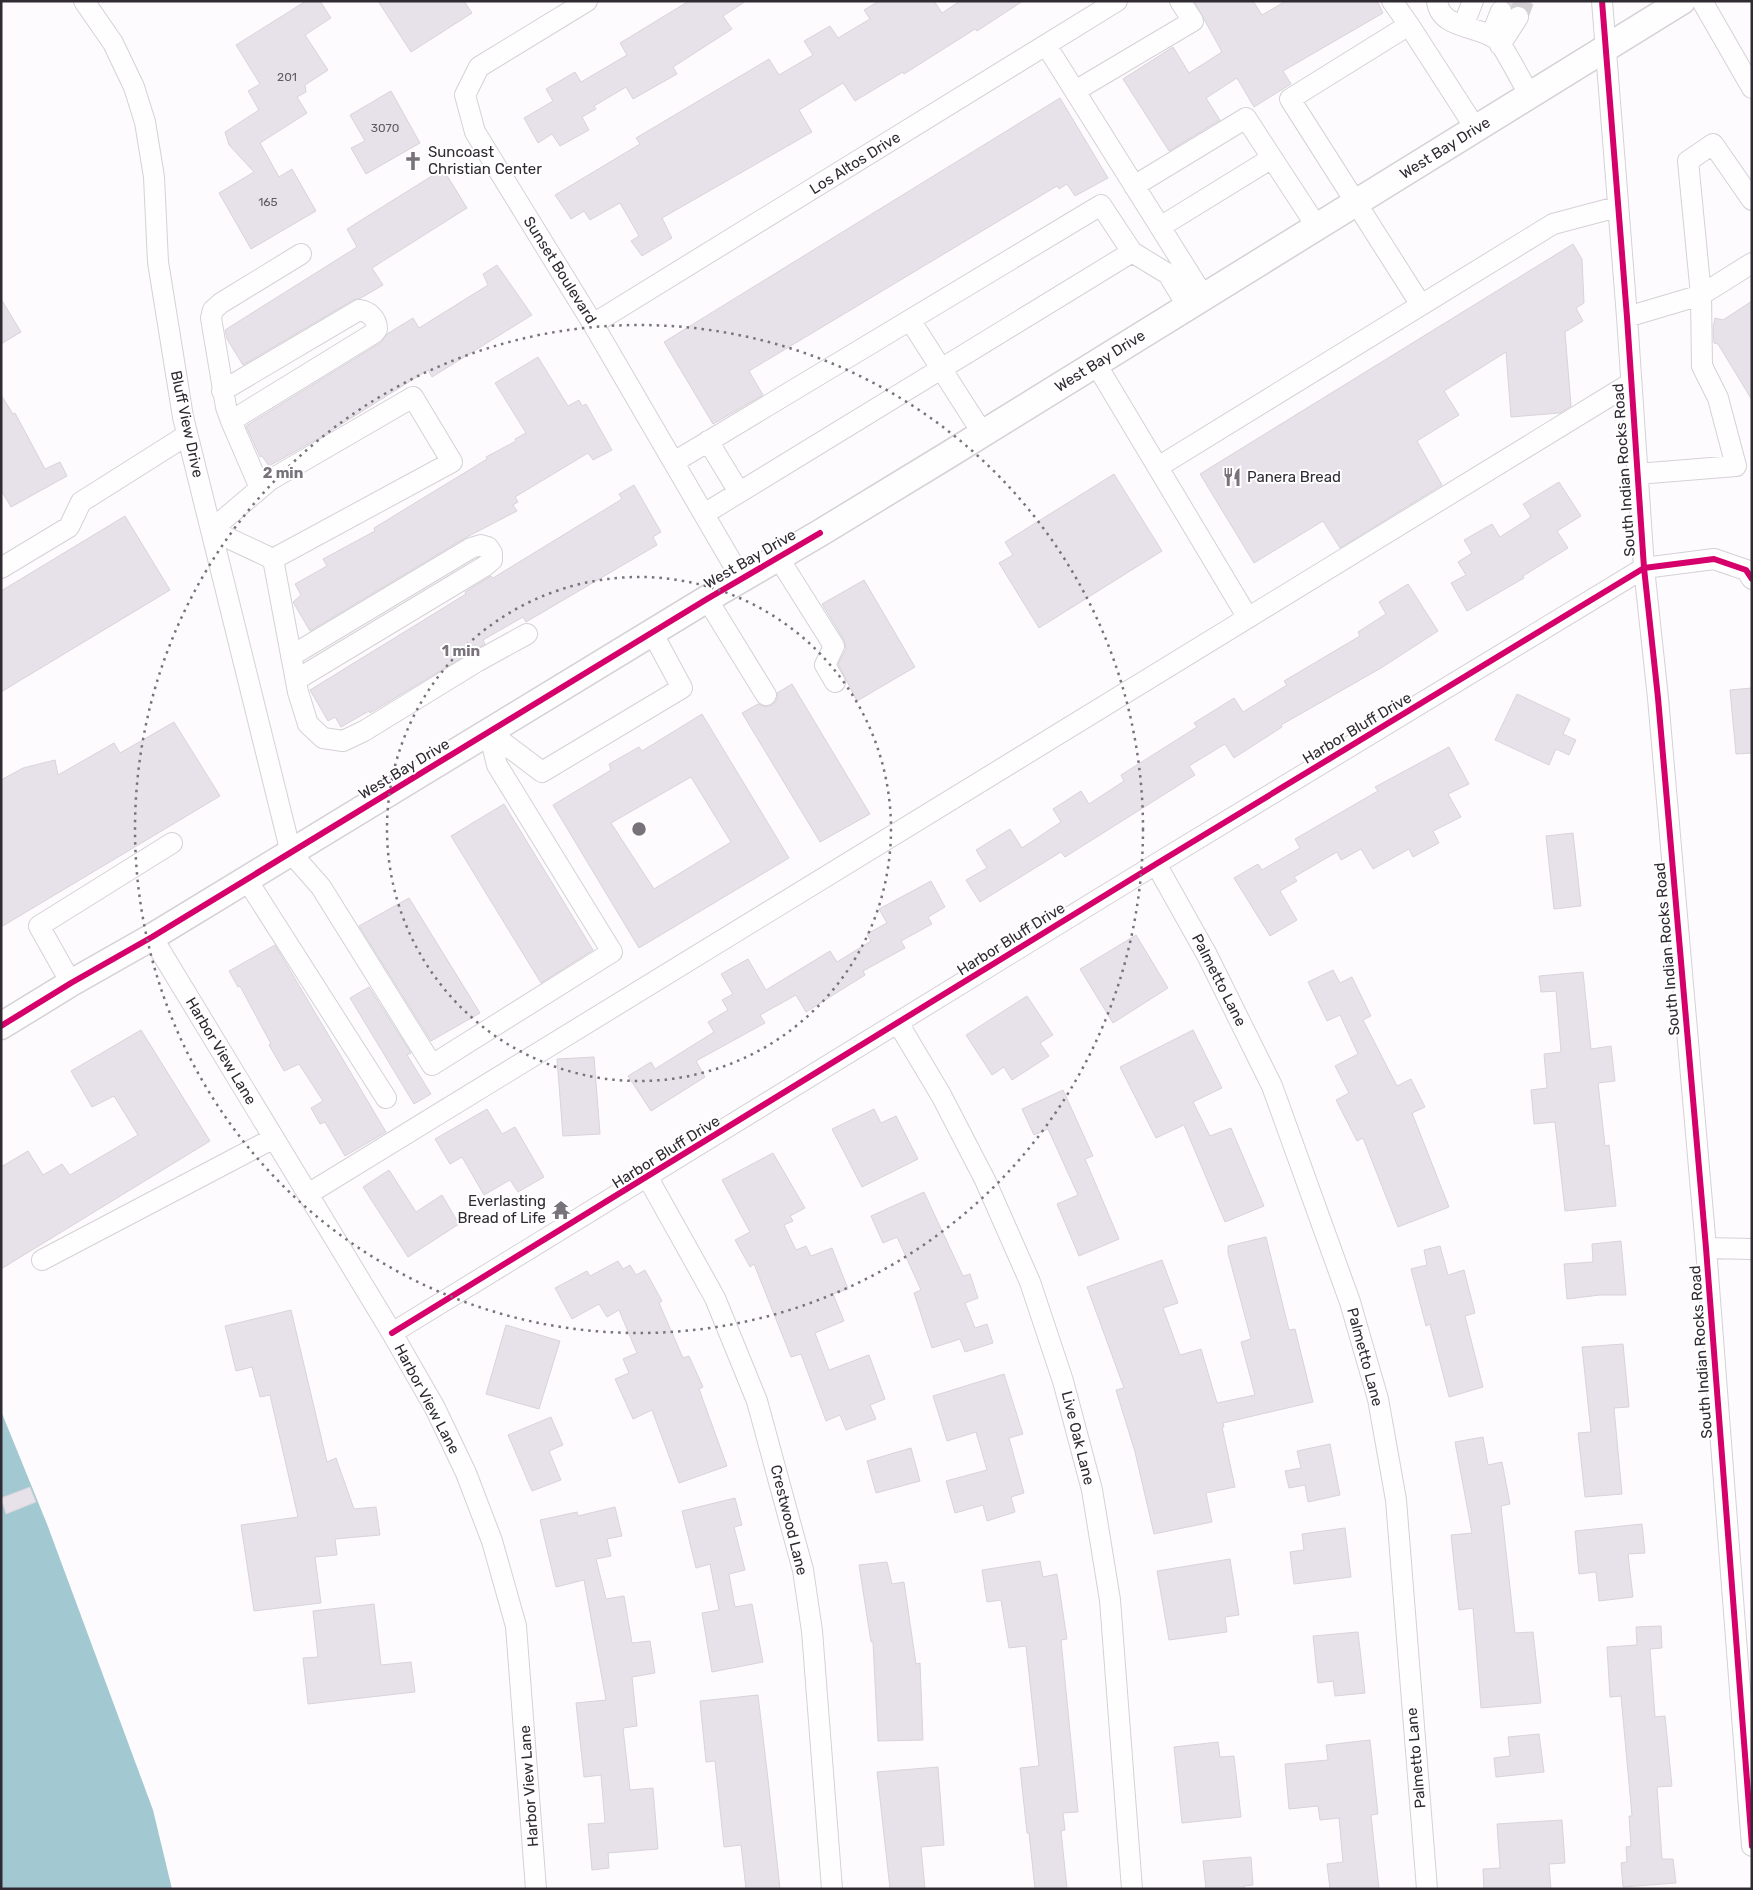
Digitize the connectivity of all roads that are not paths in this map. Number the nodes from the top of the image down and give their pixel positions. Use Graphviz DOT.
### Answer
graph roads {
  1 [pos="84,1"];
  2 [pos="587,1"];
  3 [pos="1117,1"];
  4 [pos="1180,1"];
  5 [pos="1392,1"];
  6 [pos="1473,1"];
  7 [pos="1602,1"];
  8 [pos="1682,1"];
  9 [pos="1702,1"];
  10 [pos="1440,10"];
  11 [pos="1510,14"];
  12 [pos="1409,24"];
  13 [pos="1462,26"];
  14 [pos="1495,41"];
  15 [pos="1046,45"];
  16 [pos="1605,50"];
  17 [pos="1752,88"];
  18 [pos="1075,91"];
  19 [pos="1530,96"];
  20 [pos="1476,129"];
  21 [pos="1272,158"];
  22 [pos="1134,186"];
  23 [pos="1752,200"];
  24 [pos="1356,203"];
  25 [pos="1617,207"];
  26 [pos="1160,227"];
  27 [pos="1317,227"];
  28 [pos="1132,252"];
  29 [pos="301,254"];
  30 [pos="1752,263"];
  31 [pos="1701,295"];
  32 [pos="1196,302"];
  33 [pos="1421,305"];
  34 [pos="1627,316"];
  35 [pos="910,320"];
  36 [pos="593,324"];
  37 [pos="1096,364"];
  38 [pos="941,369"];
  39 [pos="1631,383"];
  40 [pos="222,390"];
  41 [pos="231,422"];
  42 [pos="983,434"];
  43 [pos="187,435"];
  44 [pos="708,441"];
  45 [pos="674,462"];
  46 [pos="1744,466"];
  47 [pos="1158,467"];
  48 [pos="1637,474"];
  49 [pos="260,488"];
  50 [pos="739,492"];
  51 [pos="704,514"];
  52 [pos="211,530"];
  53 [pos="778,557"];
  54 [pos="273,559"];
  55 [pos="1,568"];
  56 [pos="1644,568"];
  57 [pos="741,578"];
  58 [pos="1752,579"];
  59 [pos="707,599"];
  60 [pos="1248,618"];
  61 [pos="652,632"];
  62 [pos="527,634"];
  63 [pos="291,656"];
  64 [pos="296,680"];
  65 [pos="835,682"];
  66 [pos="766,695"];
  67 [pos="489,732"];
  68 [pos="172,843"];
  69 [pos="291,853"];
  70 [pos="1156,864"];
  71 [pos="246,880"];
  72 [pos="152,937"];
  73 [pos="71,983"];
  74 [pos="898,1023"];
  75 [pos="1,1026"];
  76 [pos="386,1098"];
  77 [pos="274,1138"];
  78 [pos="648,1178"];
  79 [pos="308,1194"];
  80 [pos="1706,1248"];
  81 [pos="1752,1249"];
  82 [pos="42,1260"];
  83 [pos="392,1334"];
  84 [pos="1752,1846"];
  85 [pos="536,1889"];
  86 [pos="832,1889"];
  87 [pos="1132,1889"];
  88 [pos="1427,1889"];
  1 -- 43 [label="street, Bluff View Drive"];
  2 -- 36 [label="street, Sunset Boulevard"];
  3 -- 15 [label="street, Los Altos Drive"];
  4 -- 18 [label="street"];
  5 -- 12 [label="street"];
  6 -- 13 [label="street"];
  7 -- 16 [label="street, South Indian Rocks Road"];
  8 -- 16 [label="main road, West Bay Drive"];
  9 -- 17 [label="street"];
  10 -- 13 [label="street"];
  11 -- 14 [label="street"];
  12 -- 20 [label="street"];
  12 -- 24 [label="street"];
  13 -- 14 [label="street"];
  14 -- 19 [label="street"];
  15 -- 18 [label="street"];
  15 -- 36 [label="street, Los Altos Drive"];
  16 -- 19 [label="main road, West Bay Drive"];
  16 -- 25 [label="street, South Indian Rocks Road"];
  18 -- 22 [label="street"];
  19 -- 20 [label="main road, West Bay Drive"];
  20 -- 24 [label="main road, West Bay Drive"];
  21 -- 22 [label="street"];
  21 -- 26 [label="street"];
  21 -- 27 [label="street"];
  22 -- 26 [label="street"];
  23 -- 31 [label="street"];
  24 -- 27 [label="main road, West Bay Drive"];
  24 -- 33 [label="street"];
  25 -- 33 [label="street"];
  25 -- 34 [label="street, South Indian Rocks Road"];
  26 -- 32 [label="street"];
  27 -- 32 [label="main road, West Bay Drive"];
  28 -- 32 [label="street"];
  28 -- 35 [label="street"];
  28 -- 38 [label="street"];
  29 -- 40 [label="street"];
  30 -- 31 [label="street"];
  31 -- 34 [label="street"];
  31 -- 46 [label="street"];
  32 -- 37 [label="main road, West Bay Drive"];
  33 -- 47 [label="street"];
  34 -- 39 [label="street, South Indian Rocks Road"];
  35 -- 38 [label="street"];
  35 -- 44 [label="street"];
  36 -- 45 [label="street, Sunset Boulevard"];
  37 -- 42 [label="main road, West Bay Drive"];
  37 -- 47 [label="street"];
  38 -- 42 [label="street"];
  38 -- 50 [label="street"];
  39 -- 48 [label="street, South Indian Rocks Road"];
  39 -- 60 [label="street"];
  40 -- 41 [label="street"];
  40 -- 41 [label="street"];
  41 -- 49 [label="street"];
  42 -- 53 [label="main road, West Bay Drive"];
  43 -- 52 [label="street, Bluff View Drive"];
  43 -- 55 [label="street"];
  44 -- 45 [label="street"];
  44 -- 50 [label="street"];
  45 -- 51 [label="street, Sunset Boulevard"];
  46 -- 48 [label="street"];
  47 -- 60 [label="street"];
  48 -- 56 [label="street, South Indian Rocks Road"];
  49 -- 52 [label="street"];
  49 -- 54 [label="street"];
  50 -- 51 [label="street"];
  51 -- 57 [label="street, Sunset Boulevard"];
  52 -- 54 [label="street"];
  52 -- 69 [label="street, Bluff View Drive"];
  53 -- 57 [label="main road, West Bay Drive"];
  53 -- 65 [label="street"];
  54 -- 63 [label="street"];
  56 -- 58 [label="street"];
  56 -- 70 [label="street, Harbor Bluff Drive"];
  56 -- 80 [label="street, South Indian Rocks Road"];
  57 -- 59 [label="main road, West Bay Drive"];
  59 -- 61 [label="main road, West Bay Drive"];
  59 -- 66 [label="street"];
  60 -- 79 [label="street"];
  61 -- 67 [label="main road, West Bay Drive"];
  61 -- 67 [label="street"];
  62 -- 64 [label="street"];
  63 -- 64 [label="street"];
  63 -- 64 [label="street"];
  67 -- 69 [label="main road, West Bay Drive"];
  67 -- 69 [label="street"];
  68 -- 73 [label="street"];
  69 -- 71 [label="main road, West Bay Drive"];
  70 -- 74 [label="street, Harbor Bluff Drive"];
  70 -- 88 [label="street, Palmetto Lane"];
  71 -- 72 [label="main road, West Bay Drive"];
  71 -- 76 [label="street"];
  72 -- 73 [label="main road, West Bay Drive"];
  72 -- 77 [label="street, Harbor View Lane"];
  73 -- 75 [label="main road, West Bay Drive"];
  74 -- 78 [label="street, Harbor Bluff Drive"];
  74 -- 87 [label="street, Live Oak Lane"];
  77 -- 79 [label="street, Harbor View Lane"];
  77 -- 82 [label="street"];
  78 -- 83 [label="street, Harbor Bluff Drive"];
  78 -- 86 [label="street, Crestwood Lane"];
  79 -- 83 [label="street, Harbor View Lane"];
  80 -- 81 [label="street"];
  80 -- 84 [label="street, South Indian Rocks Road"];
  83 -- 85 [label="street, Harbor View Lane"];
}
